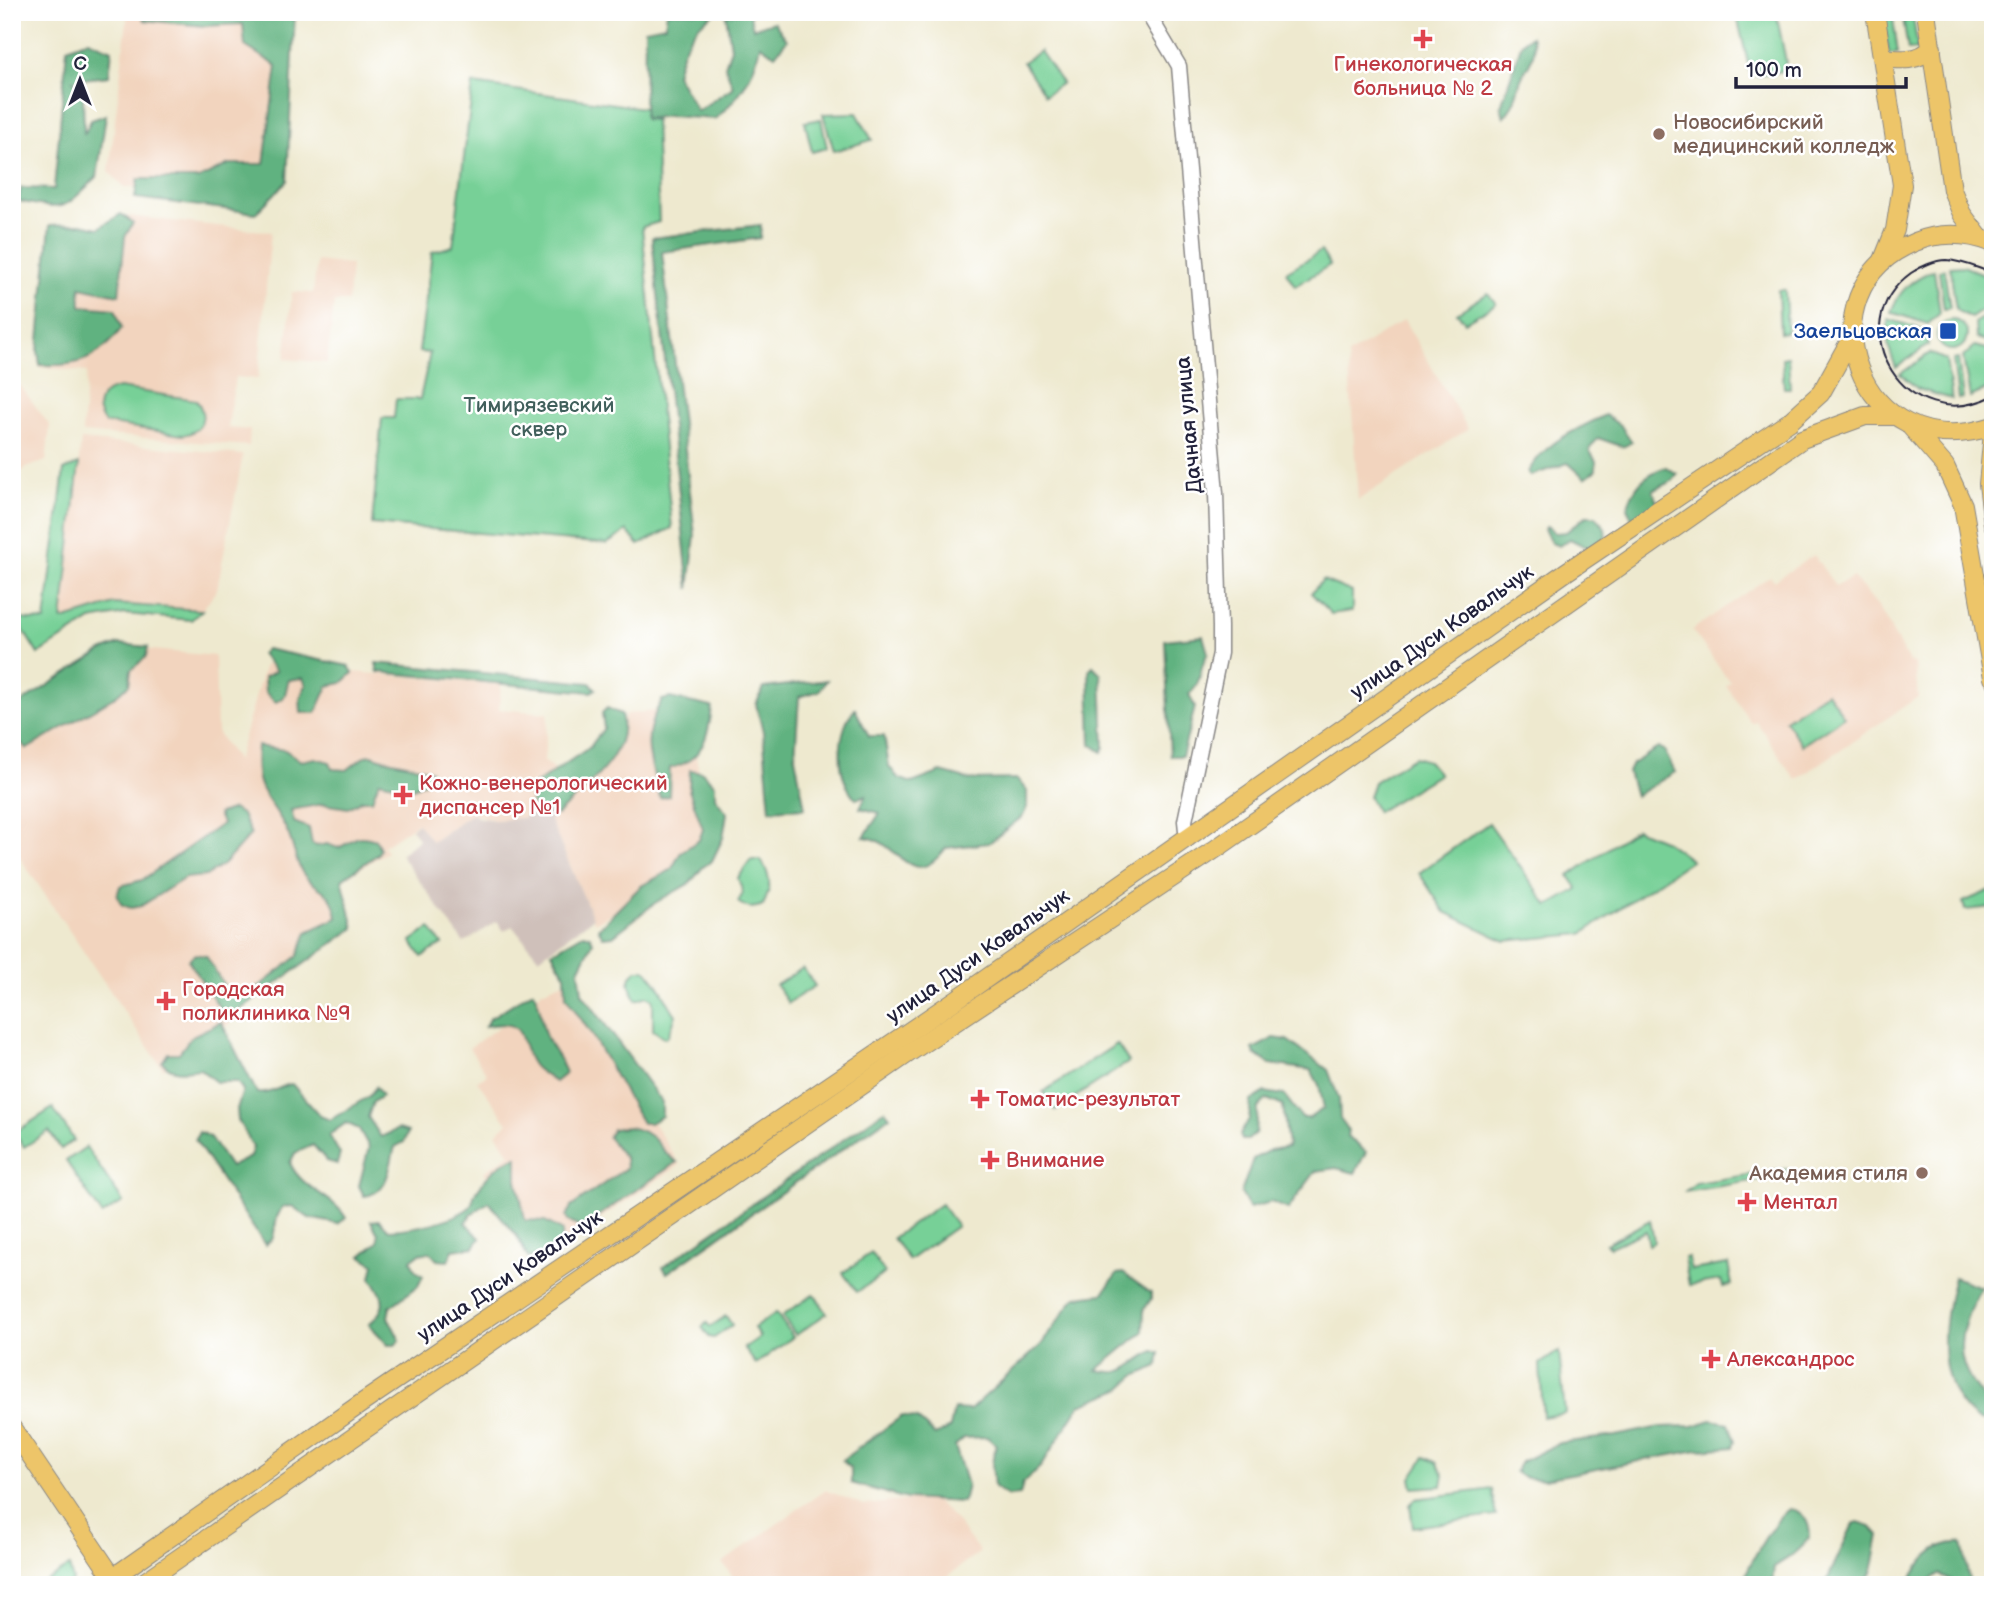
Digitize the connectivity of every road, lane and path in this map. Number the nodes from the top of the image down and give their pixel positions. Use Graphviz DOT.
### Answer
graph roads {
  1 [pos="1147,12"];
  2 [pos="1875,12"];
  3 [pos="1926,12"];
  4 [pos="1932,48"];
  5 [pos="1883,58"];
  6 [pos="1986,240"];
  7 [pos="1882,263"];
  8 [pos="1852,337"];
  9 [pos="1902,420"];
  10 [pos="1993,426"];
  11 [pos="1993,433"];
  12 [pos="1993,524"];
  13 [pos="1993,678"];
  14 [pos="1187,840"];
  15 [pos="12,1428"];
  16 [pos="111,1582"];
  17 [pos="140,1585"];
  1 -- 14 [label="street, Дачная улица"];
  2 -- 5 [label="main road"];
  3 -- 4 [label="main road"];
  4 -- 5 [label="main road"];
  4 -- 6 [label="main road"];
  5 -- 7 [label="main road"];
  6 -- 7 [label="main road"];
  7 -- 8 [label="main road"];
  8 -- 9 [label="main road"];
  8 -- 14 [label="main road, улица Дуси Ковальчук"];
  9 -- 10 [label="main road, улица Дуси Ковальчук"];
  9 -- 13 [label="main road"];
  9 -- 17 [label="main road, улица Дуси Ковальчук"];
  11 -- 12 [label="main road"];
  14 -- 16 [label="main road, улица Дуси Ковальчук"];
  15 -- 16 [label="main road"];
}
